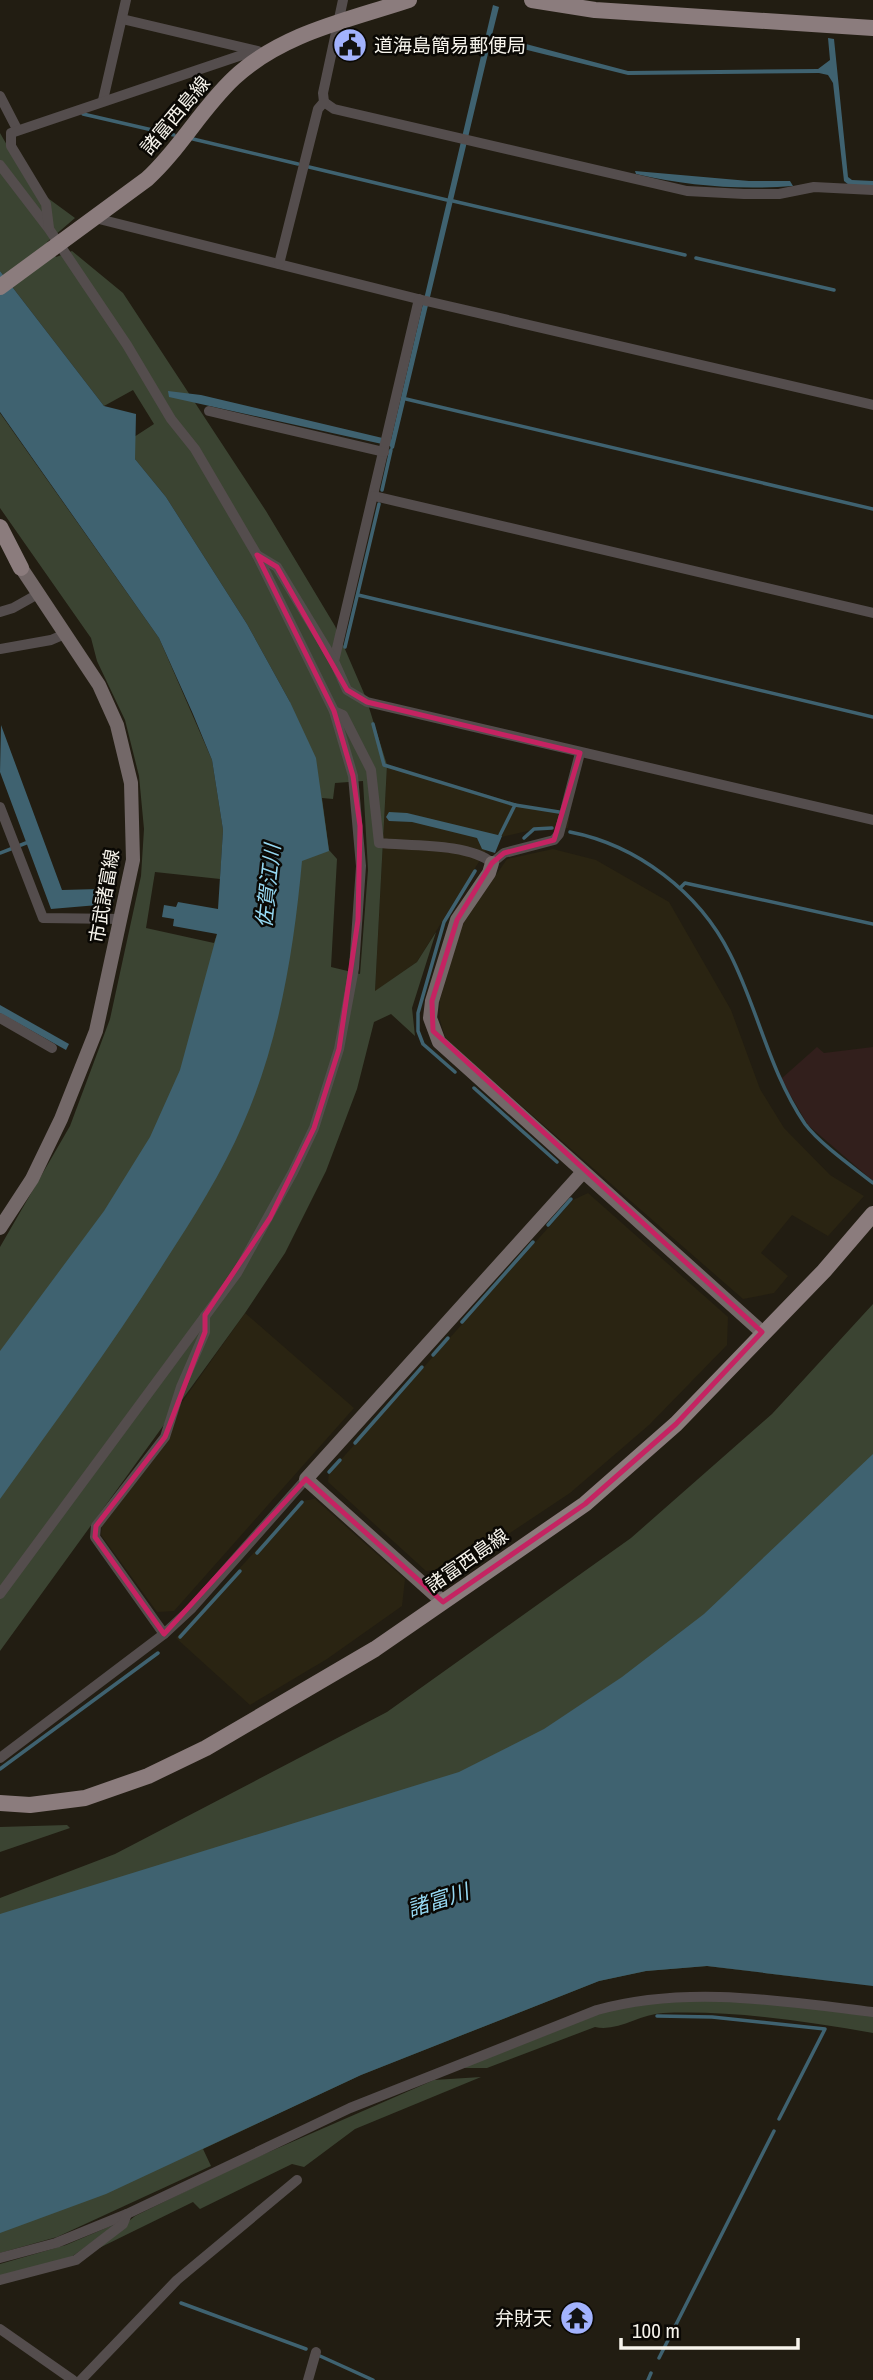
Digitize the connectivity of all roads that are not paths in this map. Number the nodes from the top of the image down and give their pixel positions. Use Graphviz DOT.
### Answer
graph roads {
  1 [pos="126,0"];
  2 [pos="343,0"];
  3 [pos="409,0"];
  4 [pos="531,0"];
  5 [pos="122,19"];
  6 [pos="338,24"];
  7 [pos="873,28"];
  8 [pos="265,53"];
  9 [pos="0,96"];
  10 [pos="103,100"];
  11 [pos="324,102"];
  12 [pos="17,129"];
  13 [pos="0,165"];
  14 [pos="873,190"];
  15 [pos="95,218"];
  16 [pos="49,229"];
  17 [pos="59,243"];
  18 [pos="279,264"];
  19 [pos="0,287"];
  20 [pos="424,301"];
  21 [pos="873,405"];
  22 [pos="209,411"];
  23 [pos="386,445"];
  24 [pos="374,496"];
  25 [pos="0,527"];
  26 [pos="0,540"];
  27 [pos="257,555"];
  28 [pos="21,568"];
  29 [pos="38,594"];
  30 [pos="0,611"];
  31 [pos="873,613"];
  32 [pos="65,634"];
  33 [pos="0,649"];
  34 [pos="334,661"];
  35 [pos="334,712"];
  36 [pos="580,753"];
  37 [pos="0,807"];
  38 [pos="873,820"];
  39 [pos="492,863"];
  40 [pos="121,919"];
  41 [pos="0,1018"];
  42 [pos="52,1048"];
  43 [pos="583,1172"];
  44 [pos="873,1214"];
  45 [pos="0,1228"];
  46 [pos="205,1315"];
  47 [pos="762,1332"];
  48 [pos="306,1479"];
  49 [pos="0,1594"];
  50 [pos="443,1602"];
  51 [pos="164,1634"];
  52 [pos="0,1758"];
  53 [pos="0,1803"];
  54 [pos="873,2012"];
  55 [pos="297,2180"];
  56 [pos="127,2214"];
  57 [pos="0,2258"];
  58 [pos="0,2280"];
  59 [pos="2,2333"];
  60 [pos="316,2352"];
  61 [pos="73,2380"];
  62 [pos="81,2380"];
  63 [pos="308,2380"];
  1 -- 5 [label="street"];
  2 -- 6 [label="street"];
  3 -- 6 [label="main road, 諸富西島線"];
  4 -- 7 [label="main road"];
  5 -- 8 [label="street"];
  5 -- 10 [label="street"];
  6 -- 8 [label="main road, 諸富西島線"];
  6 -- 11 [label="street"];
  8 -- 10 [label="street"];
  8 -- 15 [label="main road, 諸富西島線"];
  9 -- 12 [label="street"];
  10 -- 12 [label="street"];
  11 -- 14 [label="street"];
  11 -- 18 [label="street"];
  12 -- 16 [label="street"];
  13 -- 16 [label="street"];
  15 -- 17 [label="main road, 諸富西島線"];
  15 -- 18 [label="street"];
  16 -- 17 [label="street"];
  17 -- 19 [label="main road, 諸富西島線"];
  17 -- 27 [label="street"];
  18 -- 20 [label="street"];
  20 -- 21 [label="street"];
  20 -- 23 [label="street"];
  22 -- 23 [label="street"];
  23 -- 24 [label="street"];
  24 -- 31 [label="street"];
  24 -- 34 [label="street"];
  25 -- 28 [label="main road"];
  26 -- 28 [label="street, 市武諸富線"];
  27 -- 34 [label="street"];
  27 -- 35 [label="street"];
  28 -- 29 [label="street, 市武諸富線"];
  29 -- 30 [label="street"];
  29 -- 32 [label="street, 市武諸富線"];
  32 -- 33 [label="street"];
  32 -- 40 [label="street, 市武諸富線"];
  34 -- 36 [label="street"];
  35 -- 39 [label="street"];
  35 -- 46 [label="street"];
  36 -- 38 [label="street"];
  36 -- 39 [label="street"];
  37 -- 40 [label="street"];
  39 -- 43 [label="street"];
  40 -- 45 [label="street, 市武諸富線"];
  41 -- 42 [label="street"];
  43 -- 47 [label="street"];
  43 -- 48 [label="street"];
  44 -- 47 [label="main road, 諸富西島線"];
  46 -- 49 [label="street"];
  46 -- 51 [label="street"];
  47 -- 50 [label="main road, 諸富西島線"];
  48 -- 50 [label="street"];
  48 -- 51 [label="street"];
  50 -- 53 [label="main road, 諸富西島線"];
  51 -- 52 [label="street"];
  54 -- 56 [label="street"];
  55 -- 62 [label="street"];
  56 -- 57 [label="street"];
  56 -- 58 [label="street"];
  59 -- 61 [label="street"];
  60 -- 63 [label="street"];
}
